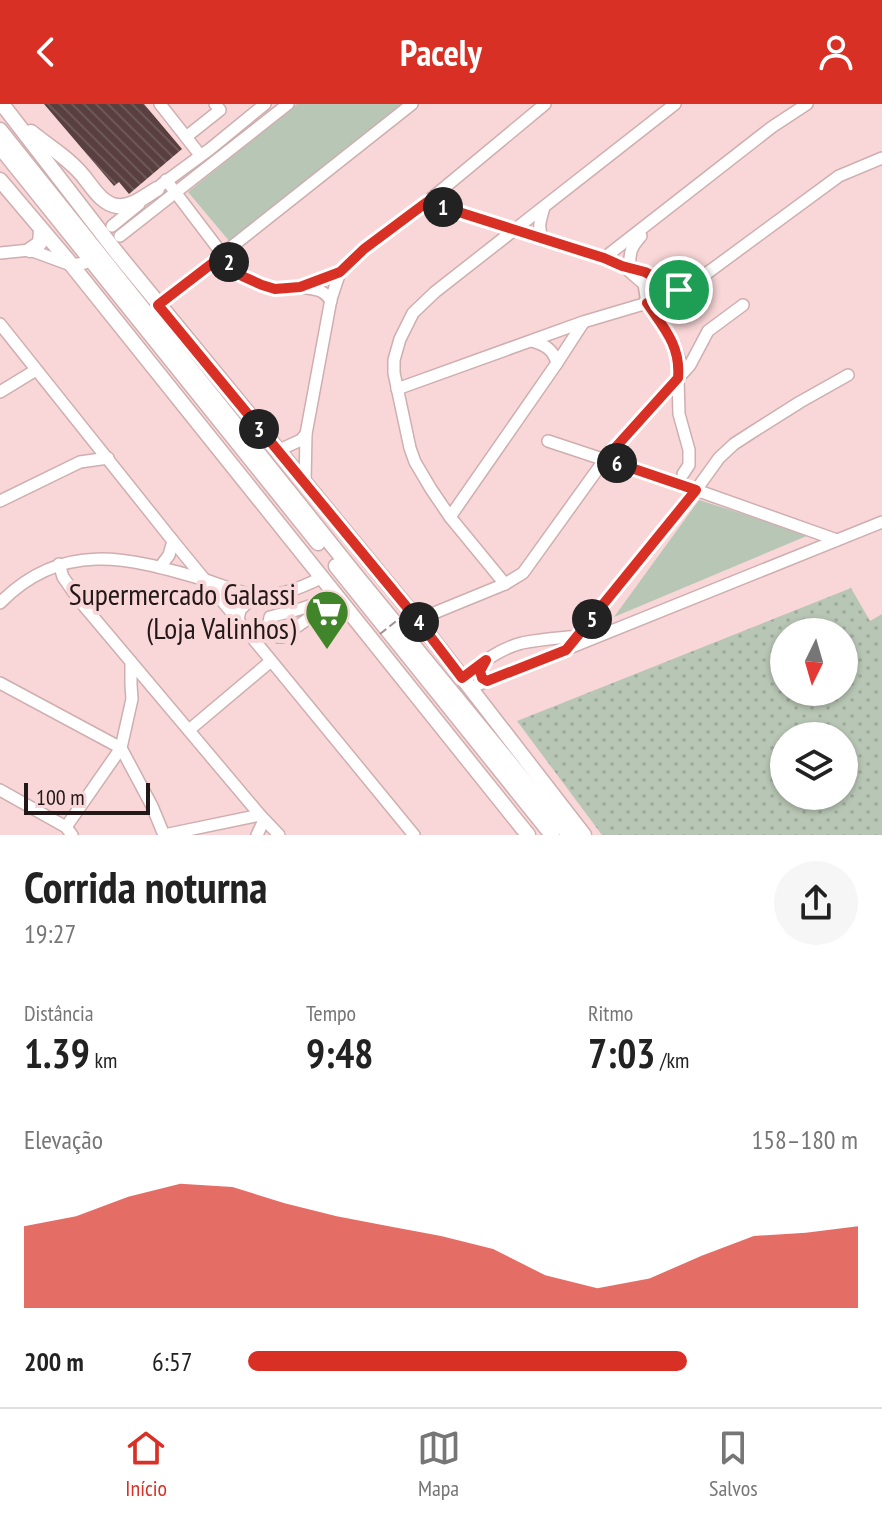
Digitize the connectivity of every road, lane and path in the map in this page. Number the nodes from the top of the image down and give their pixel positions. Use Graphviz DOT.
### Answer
graph roads {
  1 [pos="3,104"];
  2 [pos="160,104"];
  3 [pos="265,104"];
  4 [pos="288,104"];
  5 [pos="412,104"];
  6 [pos="545,104"];
  7 [pos="675,104"];
  8 [pos="807,104"];
  9 [pos="218,107"];
  10 [pos="0,112"];
  11 [pos="0,130"];
  12 [pos="186,137"];
  13 [pos="0,147"];
  14 [pos="200,155"];
  15 [pos="222,155"];
  16 [pos="882,158"];
  17 [pos="0,180"];
  18 [pos="161,184"];
  19 [pos="175,192"];
  20 [pos="427,202"];
  21 [pos="544,207"];
  22 [pos="67,212"];
  23 [pos="651,223"];
  24 [pos="41,230"];
  25 [pos="514,231"];
  26 [pos="544,240"];
  27 [pos="30,250"];
  28 [pos="0,253"];
  29 [pos="223,255"];
  30 [pos="604,258"];
  31 [pos="72,260"];
  32 [pos="626,267"];
  33 [pos="340,272"];
  34 [pos="300,287"];
  35 [pos="679,290"];
  36 [pos="331,301"];
  37 [pos="647,303"];
  38 [pos="158,305"];
  39 [pos="743,305"];
  40 [pos="583,322"];
  41 [pos="0,324"];
  42 [pos="531,341"];
  43 [pos="557,363"];
  44 [pos="36,370"];
  45 [pos="848,375"];
  46 [pos="678,378"];
  47 [pos="397,389"];
  48 [pos="0,392"];
  49 [pos="306,434"];
  50 [pos="92,439"];
  51 [pos="548,441"];
  52 [pos="277,451"];
  53 [pos="108,458"];
  54 [pos="605,459"];
  55 [pos="80,462"];
  56 [pos="683,474"];
  57 [pos="305,483"];
  58 [pos="696,490"];
  59 [pos="0,501"];
  60 [pos="450,517"];
  61 [pos="882,522"];
  62 [pos="837,540"];
  63 [pos="173,541"];
  64 [pos="59,564"];
  65 [pos="160,567"];
  66 [pos="321,578"];
  67 [pos="204,579"];
  68 [pos="505,584"];
  69 [pos="255,595"];
  70 [pos="336,596"];
  71 [pos="0,603"];
  72 [pos="603,606"];
  73 [pos="411,617"];
  74 [pos="238,620"];
  75 [pos="608,631"];
  76 [pos="380,634"];
  77 [pos="579,636"];
  78 [pos="523,643"];
  79 [pos="566,650"];
  80 [pos="486,660"];
  81 [pos="271,661"];
  82 [pos="536,661"];
  83 [pos="131,662"];
  84 [pos="487,681"];
  85 [pos="0,683"];
  86 [pos="466,683"];
  87 [pos="150,684"];
  88 [pos="132,699"];
  89 [pos="189,730"];
  90 [pos="121,748"];
  91 [pos="0,790"];
  92 [pos="262,817"];
  93 [pos="69,831"];
  94 [pos="164,835"];
  95 [pos="257,835"];
  96 [pos="279,835"];
  97 [pos="414,835"];
  98 [pos="528,835"];
  99 [pos="552,835"];
  100 [pos="569,835"];
  101 [pos="584,835"];
  1 -- 18 [label="main road"];
  1 -- 38 [label="main road"];
  2 -- 12 [label="street"];
  3 -- 14 [label="street"];
  4 -- 15 [label="street"];
  5 -- 29 [label="street"];
  6 -- 20 [label="street"];
  7 -- 21 [label="street"];
  8 -- 23 [label="street"];
  9 -- 12 [label="street"];
  10 -- 22 [label="main road"];
  11 -- 22 [label="main road"];
  12 -- 14 [label="street"];
  13 -- 99 [label="main road"];
  14 -- 15 [label="street"];
  14 -- 18 [label="street"];
  15 -- 19 [label="street"];
  16 -- 35 [label="street"];
  17 -- 24 [label="main road"];
  18 -- 19 [label="street"];
  18 -- 19 [label="street"];
  19 -- 29 [label="street"];
  20 -- 25 [label="street"];
  20 -- 33 [label="street"];
  21 -- 25 [label="street"];
  21 -- 26 [label="street"];
  22 -- 100 [label="main road"];
  23 -- 30 [label="street"];
  23 -- 32 [label="street"];
  24 -- 27 [label="main road"];
  24 -- 31 [label="main road"];
  25 -- 26 [label="street"];
  25 -- 47 [label="street"];
  26 -- 30 [label="street"];
  27 -- 28 [label="street"];
  27 -- 31 [label="street"];
  29 -- 34 [label="street"];
  29 -- 38 [label="street"];
  30 -- 32 [label="street"];
  31 -- 66 [label="main road"];
  32 -- 35 [label="street"];
  32 -- 37 [label="street"];
  33 -- 34 [label="street"];
  33 -- 36 [label="street"];
  34 -- 36 [label="street"];
  35 -- 37 [label="street"];
  36 -- 49 [label="street"];
  37 -- 40 [label="street"];
  37 -- 46 [label="street"];
  38 -- 52 [label="main road"];
  39 -- 46 [label="street"];
  40 -- 42 [label="street"];
  40 -- 43 [label="street"];
  41 -- 44 [label="street"];
  42 -- 43 [label="street"];
  42 -- 47 [label="street"];
  43 -- 60 [label="street"];
  44 -- 48 [label="street"];
  44 -- 50 [label="street"];
  45 -- 58 [label="street"];
  46 -- 54 [label="street"];
  46 -- 56 [label="street"];
  47 -- 60 [label="street"];
  49 -- 52 [label="street"];
  49 -- 57 [label="street"];
  50 -- 53 [label="street"];
  50 -- 55 [label="street"];
  51 -- 54 [label="street"];
  52 -- 57 [label="main road"];
  53 -- 55 [label="street"];
  53 -- 63 [label="street"];
  54 -- 58 [label="street"];
  54 -- 68 [label="street"];
  55 -- 59 [label="street"];
  57 -- 73 [label="main road"];
  58 -- 62 [label="street"];
  58 -- 72 [label="street"];
  60 -- 68 [label="street"];
  61 -- 62 [label="street"];
  62 -- 75 [label="street"];
  63 -- 65 [label="street"];
  63 -- 67 [label="street"];
  64 -- 65 [label="street"];
  64 -- 71 [label="street"];
  64 -- 83 [label="street"];
  65 -- 67 [label="street"];
  66 -- 69 [label="street"];
  66 -- 70 [label="main road"];
  67 -- 69 [label="street"];
  67 -- 74 [label="street"];
  68 -- 73 [label="street"];
  69 -- 74 [label="street"];
  70 -- 70 [label="street"];
  70 -- 98 [label="main road"];
  72 -- 75 [label="street"];
  72 -- 77 [label="street"];
  73 -- 76 [label="path, bridge"];
  73 -- 86 [label="main road"];
  74 -- 81 [label="street"];
  75 -- 77 [label="street"];
  75 -- 79 [label="street"];
  77 -- 78 [label="street"];
  77 -- 79 [label="street"];
  78 -- 80 [label="street"];
  78 -- 82 [label="street"];
  79 -- 82 [label="street"];
  80 -- 84 [label="street"];
  80 -- 86 [label="street"];
  81 -- 89 [label="street"];
  81 -- 97 [label="street"];
  82 -- 84 [label="street"];
  83 -- 87 [label="street"];
  83 -- 88 [label="street"];
  84 -- 86 [label="street"];
  85 -- 90 [label="street"];
  86 -- 101 [label="main road"];
  87 -- 88 [label="street"];
  87 -- 89 [label="street"];
  88 -- 90 [label="street"];
  89 -- 92 [label="street"];
  90 -- 93 [label="street"];
  90 -- 94 [label="street"];
  91 -- 93 [label="street"];
  92 -- 94 [label="street"];
  92 -- 95 [label="street"];
  92 -- 96 [label="street"];
}
